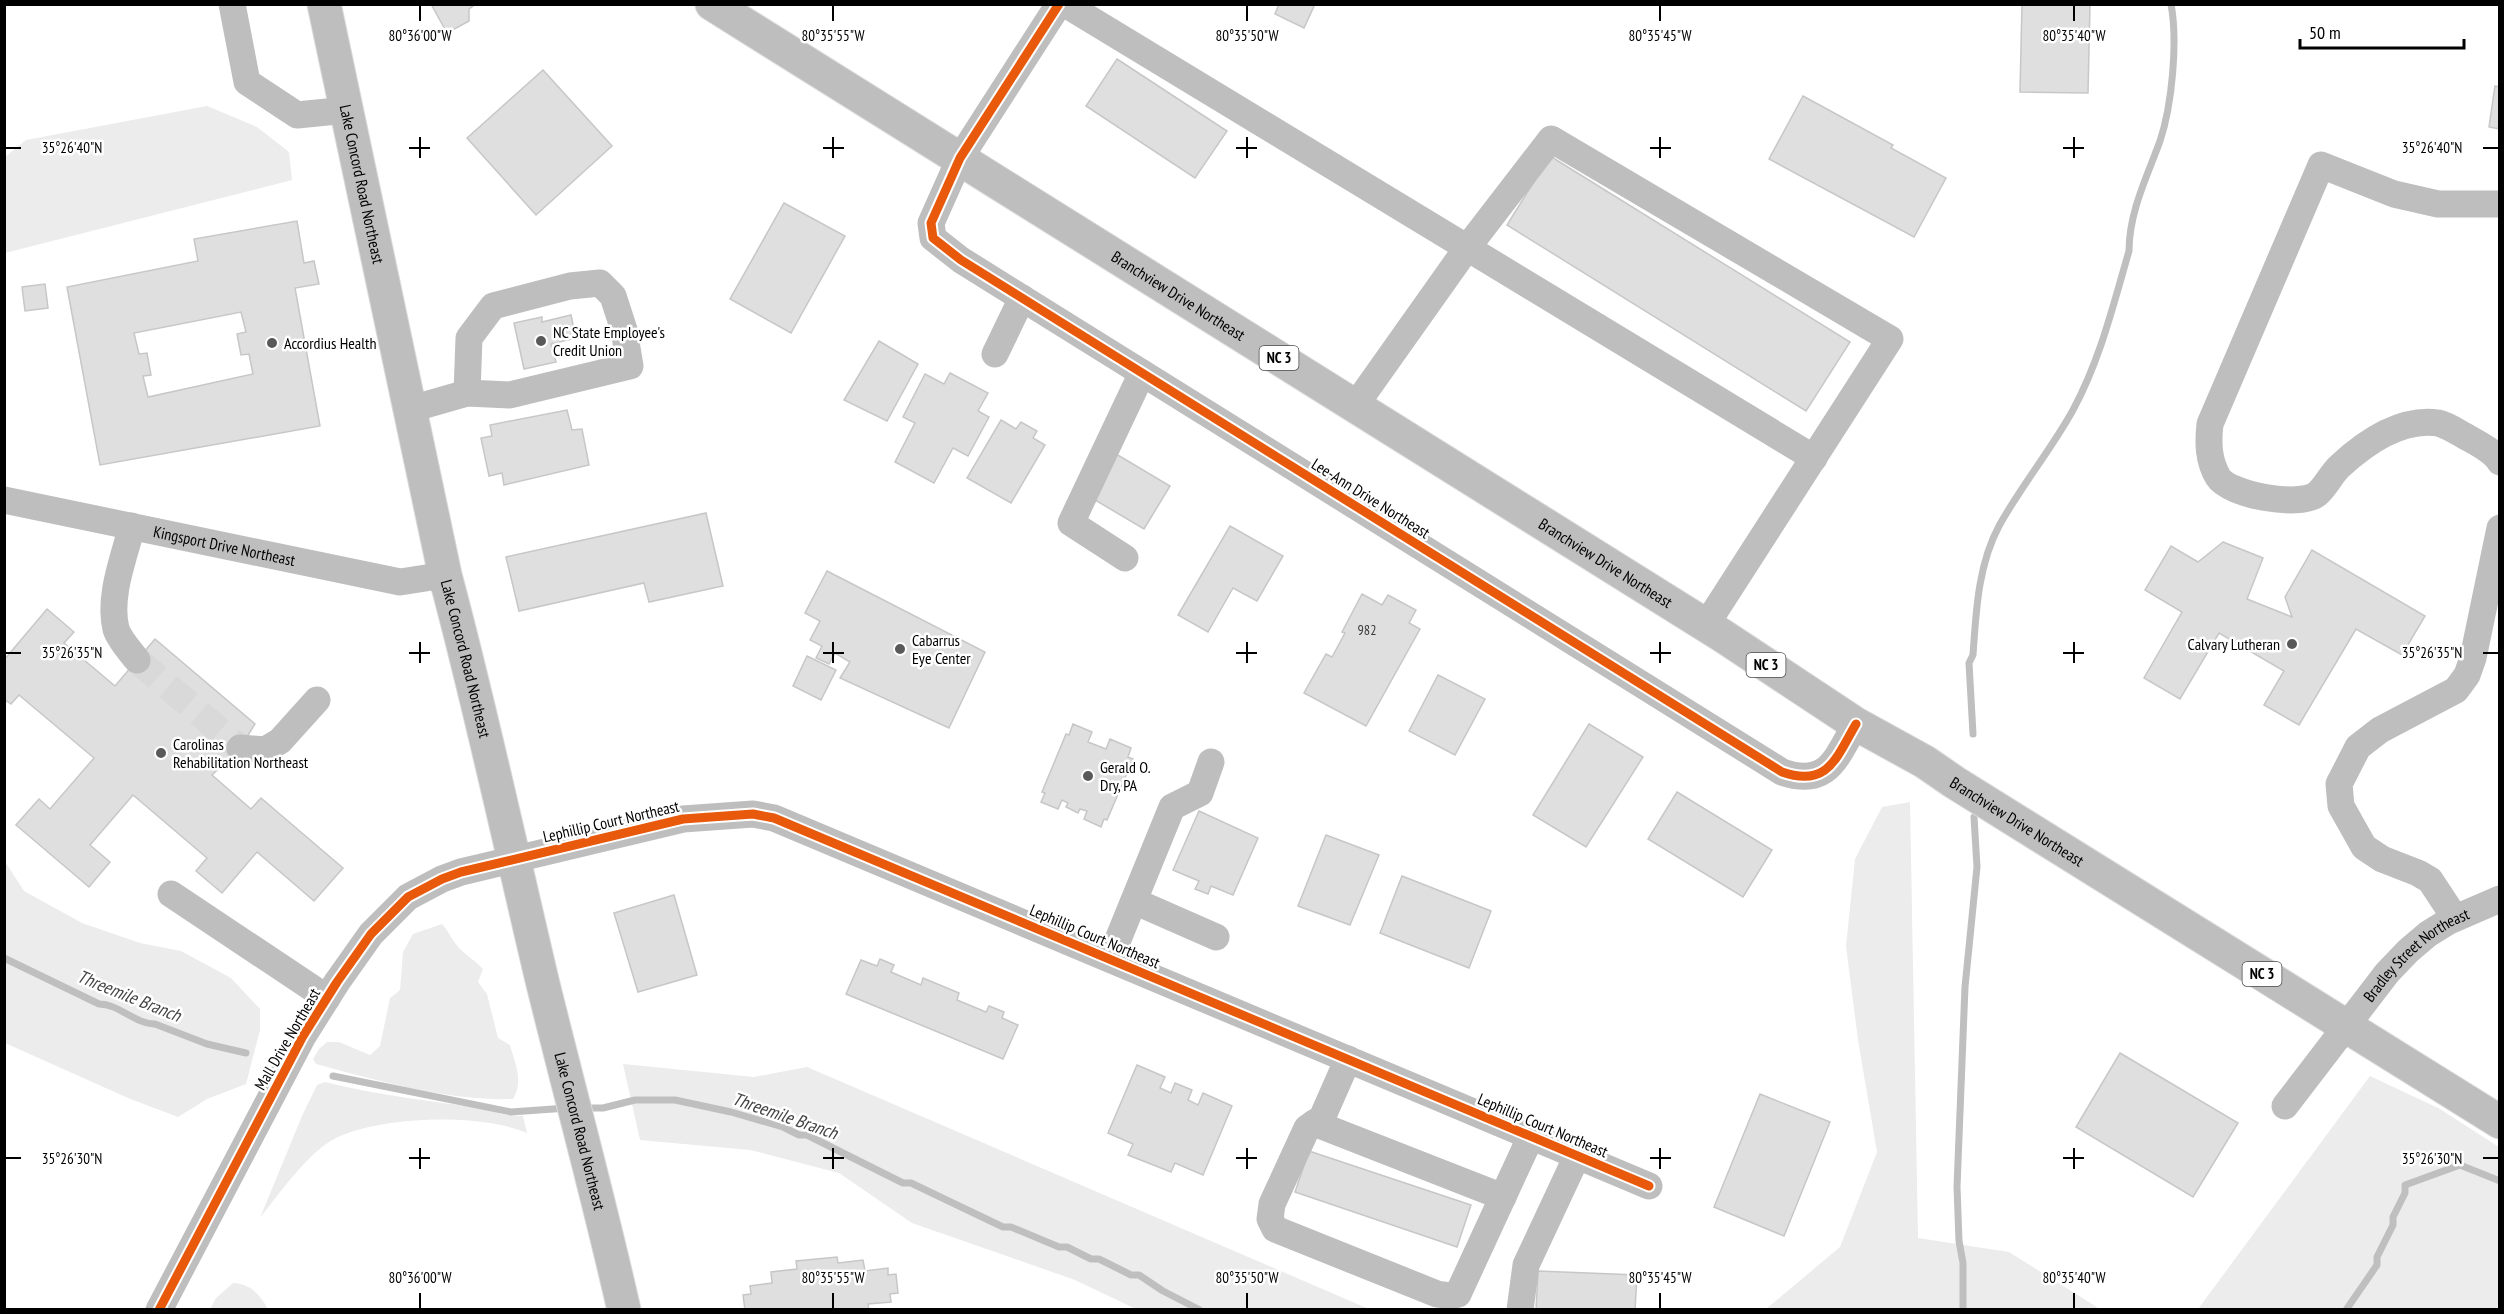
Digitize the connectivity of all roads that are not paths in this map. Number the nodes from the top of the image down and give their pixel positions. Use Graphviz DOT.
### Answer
graph roads {
  1 [pos="232,4"];
  2 [pos="324,4"];
  3 [pos="712,4"];
  4 [pos="1059,4"];
  5 [pos="1065,4"];
  6 [pos="346,110"];
  7 [pos="960,158"];
  8 [pos="2499,204"];
  9 [pos="1467,248"];
  10 [pos="1022,298"];
  11 [pos="995,354"];
  12 [pos="1142,373"];
  13 [pos="467,393"];
  14 [pos="1355,406"];
  15 [pos="411,409"];
  16 [pos="1814,458"];
  17 [pos="2499,462"];
  18 [pos="4,500"];
  19 [pos="132,526"];
  20 [pos="2499,528"];
  21 [pos="1125,558"];
  22 [pos="445,575"];
  23 [pos="1706,626"];
  24 [pos="137,660"];
  25 [pos="317,700"];
  26 [pos="1856,724"];
  27 [pos="240,748"];
  28 [pos="1211,762"];
  29 [pos="513,858"];
  30 [pos="171,894"];
  31 [pos="2499,899"];
  32 [pos="1134,901"];
  33 [pos="2456,918"];
  34 [pos="1216,937"];
  35 [pos="1110,959"];
  36 [pos="327,998"];
  37 [pos="2346,1026"];
  38 [pos="1348,1059"];
  39 [pos="2285,1106"];
  40 [pos="2499,1122"];
  41 [pos="1314,1123"];
  42 [pos="1531,1136"];
  43 [pos="1577,1156"];
  44 [pos="1649,1186"];
  45 [pos="1503,1197"];
  46 [pos="159,1310"];
  47 [pos="624,1310"];
  48 [pos="1520,1310"];
  1 -- 6 [label="street"];
  2 -- 6 [label="main road, Lake Concord Road Northeast"];
  3 -- 7 [label="main road, Branchview Drive Northeast / NC 3"];
  4 -- 7 [label="street, Lee-Ann Drive Northeast"];
  5 -- 9 [label="street"];
  6 -- 15 [label="main road, Lake Concord Road Northeast"];
  7 -- 10 [label="street, Lee-Ann Drive Northeast"];
  7 -- 14 [label="main road, Branchview Drive Northeast / NC 3"];
  8 -- 17 [label="street"];
  9 -- 14 [label="street"];
  9 -- 16 [label="street"];
  9 -- 16 [label="street"];
  10 -- 11 [label="street"];
  10 -- 12 [label="street, Lee-Ann Drive Northeast"];
  12 -- 21 [label="street"];
  12 -- 26 [label="street, Lee-Ann Drive Northeast"];
  13 -- 13 [label="street"];
  13 -- 15 [label="street"];
  14 -- 23 [label="main road, Branchview Drive Northeast / NC 3"];
  15 -- 22 [label="main road, Lake Concord Road Northeast"];
  16 -- 23 [label="street"];
  18 -- 19 [label="street, Kingsport Drive Northeast"];
  19 -- 22 [label="street, Kingsport Drive Northeast"];
  19 -- 24 [label="street"];
  20 -- 33 [label="street"];
  22 -- 29 [label="main road, Lake Concord Road Northeast"];
  23 -- 26 [label="main road, Branchview Drive Northeast / NC 3"];
  25 -- 27 [label="street"];
  26 -- 37 [label="main road, Branchview Drive Northeast / NC 3"];
  28 -- 32 [label="street"];
  29 -- 35 [label="street, Lephillip Court Northeast"];
  29 -- 36 [label="street, Mall Drive Northeast"];
  29 -- 47 [label="main road, Lake Concord Road Northeast"];
  30 -- 36 [label="street"];
  31 -- 33 [label="street, Bradley Street Northeast"];
  32 -- 34 [label="street"];
  32 -- 35 [label="street"];
  33 -- 37 [label="street, Bradley Street Northeast"];
  35 -- 38 [label="street, Lephillip Court Northeast"];
  36 -- 46 [label="street, Mall Drive Northeast"];
  37 -- 39 [label="street, Bradley Street Northeast"];
  37 -- 40 [label="main road, Branchview Drive Northeast / NC 3"];
  38 -- 41 [label="street"];
  38 -- 42 [label="street, Lephillip Court Northeast"];
  41 -- 45 [label="street"];
  41 -- 45 [label="street"];
  42 -- 43 [label="street, Lephillip Court Northeast"];
  42 -- 45 [label="street"];
  43 -- 44 [label="street, Lephillip Court Northeast"];
  43 -- 48 [label="street"];
}
